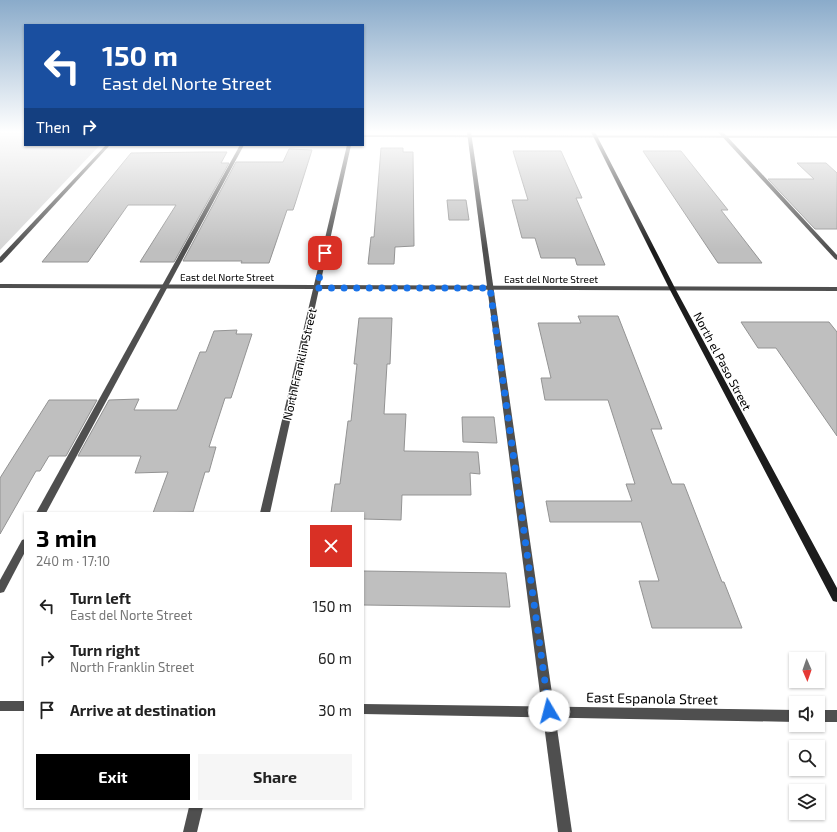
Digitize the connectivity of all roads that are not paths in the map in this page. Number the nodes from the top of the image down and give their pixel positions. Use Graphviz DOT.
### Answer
graph roads {
  1 [pos="84,171"];
  2 [pos="228,171"];
  3 [pos="343,171"];
  4 [pos="475,171"];
  5 [pos="613,171"];
  6 [pos="756,171"];
  7 [pos="837,258"];
  8 [pos="0,261"];
  9 [pos="0,286"];
  10 [pos="164,287"];
  11 [pos="317,288"];
  12 [pos="490,288"];
  13 [pos="837,289"];
  14 [pos="673,290"];
  15 [pos="42,512"];
  16 [pos="265,512"];
  17 [pos="24,545"];
  18 [pos="0,589"];
  19 [pos="837,598"];
  20 [pos="0,706"];
  21 [pos="24,706"];
  22 [pos="364,709"];
  23 [pos="549,711"];
  24 [pos="789,716"];
  25 [pos="825,716"];
  26 [pos="837,716"];
  27 [pos="196,808"];
  28 [pos="190,832"];
  29 [pos="565,832"];
  1 -- 8 [label="street"];
  2 -- 10 [label="street"];
  3 -- 11 [label="street, North Franklin Street"];
  4 -- 12 [label="street"];
  5 -- 14 [label="street, North el Paso Street"];
  6 -- 7 [label="street"];
  9 -- 10 [label="street, East del Norte Street"];
  10 -- 11 [label="street, East del Norte Street"];
  10 -- 15 [label="street"];
  11 -- 12 [label="street, East del Norte Street"];
  11 -- 16 [label="street, North Franklin Street"];
  12 -- 14 [label="street, East del Norte Street"];
  12 -- 23 [label="street"];
  13 -- 14 [label="street, East del Norte Street"];
  14 -- 19 [label="street, North el Paso Street"];
  17 -- 18 [label="street"];
  20 -- 21 [label="street"];
  22 -- 23 [label="street, East Espanola Street"];
  23 -- 24 [label="street, East Espanola Street"];
  23 -- 29 [label="street"];
  25 -- 26 [label="street"];
  27 -- 28 [label="street"];
}
